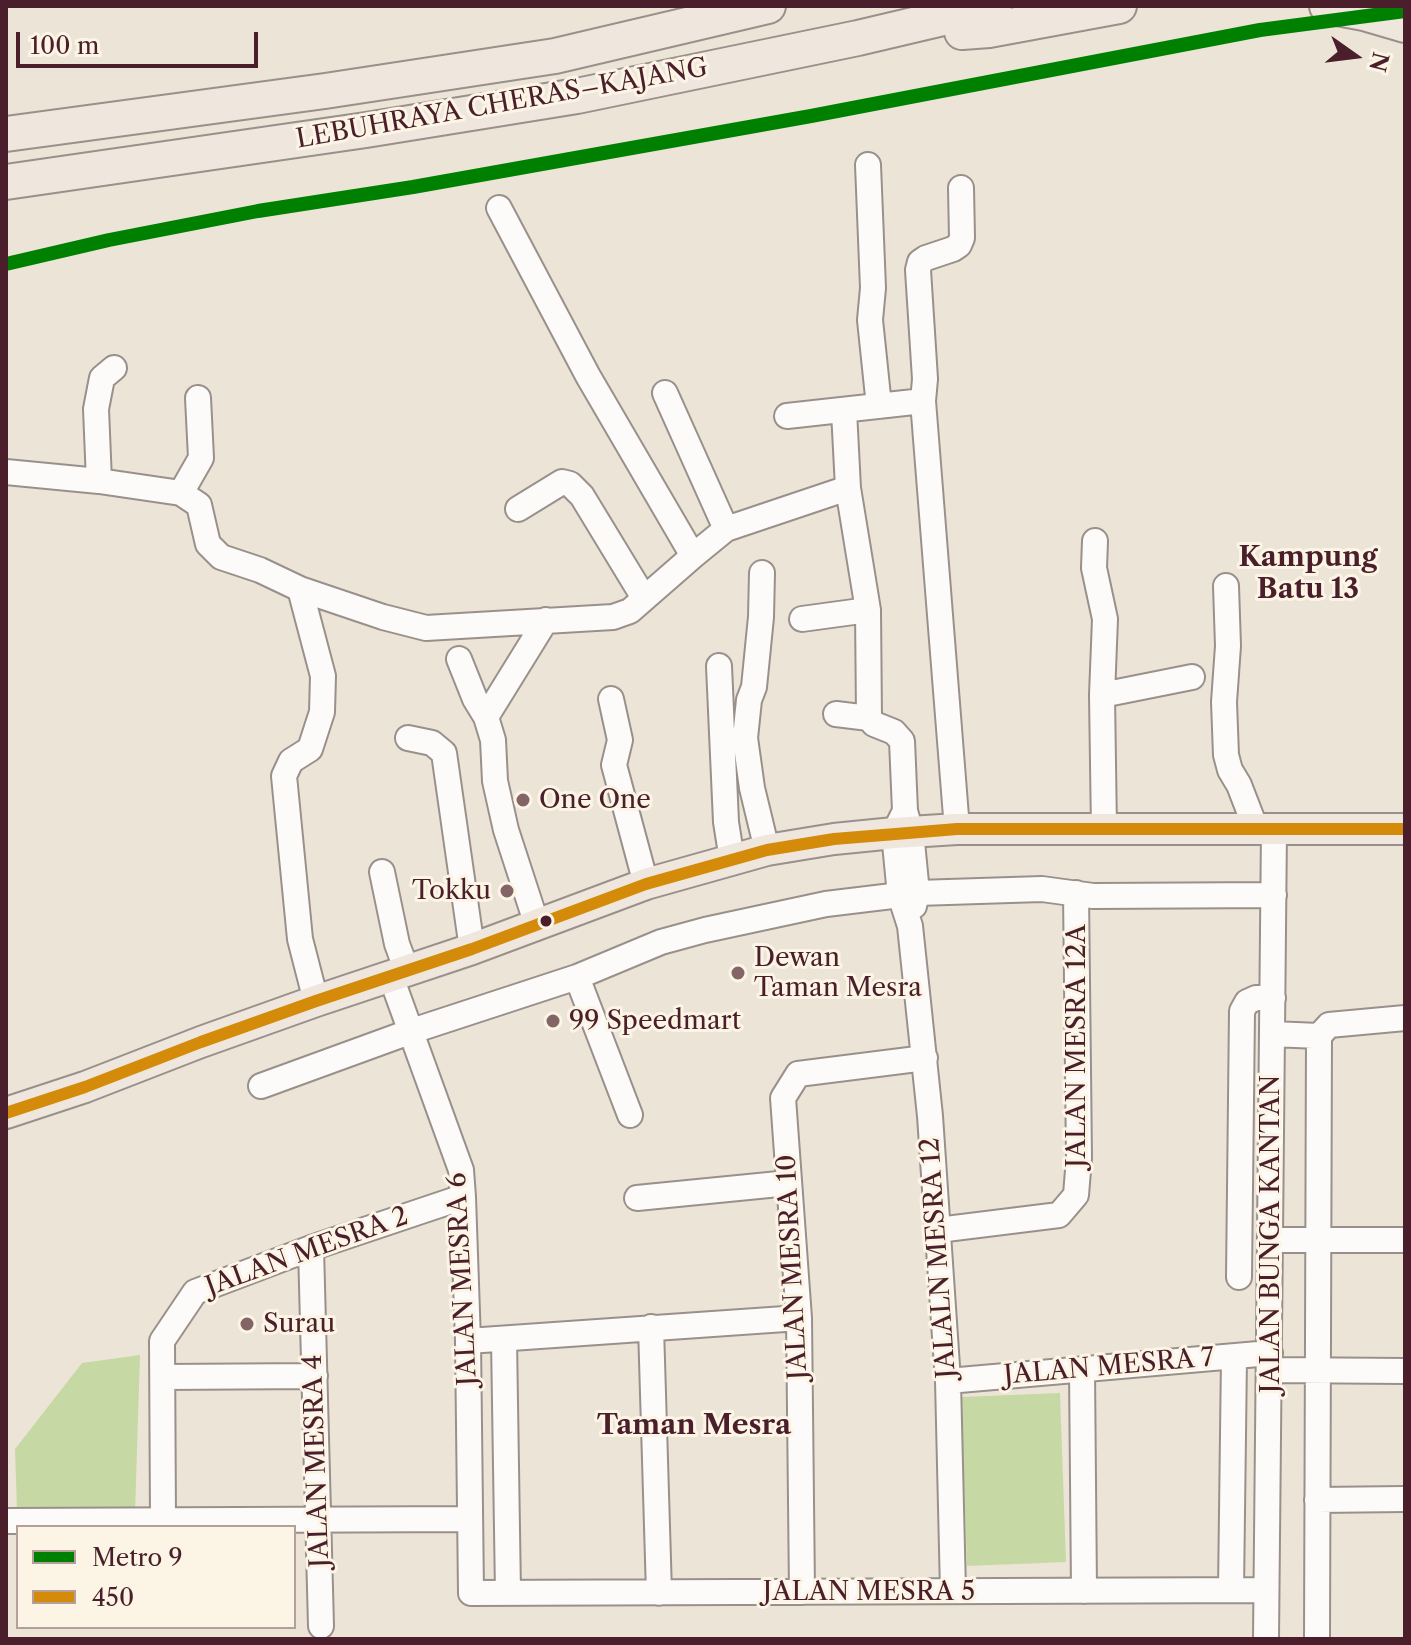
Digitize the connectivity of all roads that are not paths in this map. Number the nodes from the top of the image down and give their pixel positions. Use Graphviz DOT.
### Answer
graph roads {
  1 [pos="768,6"];
  2 [pos="994,6"];
  3 [pos="1119,6"];
  4 [pos="1327,6"];
  5 [pos="1405,25"];
  6 [pos="858,38"];
  7 [pos="6,134"];
  8 [pos="868,165"];
  9 [pos="6,182"];
  10 [pos="961,188"];
  11 [pos="499,208"];
  12 [pos="114,368"];
  13 [pos="665,393"];
  14 [pos="198,398"];
  15 [pos="923,401"];
  16 [pos="879,406"];
  17 [pos="844,411"];
  18 [pos="787,416"];
  19 [pos="6,472"];
  20 [pos="99,481"];
  21 [pos="848,488"];
  22 [pos="181,493"];
  23 [pos="518,509"];
  24 [pos="726,529"];
  25 [pos="1095,541"];
  26 [pos="693,556"];
  27 [pos="762,573"];
  28 [pos="1226,586"];
  29 [pos="300,589"];
  30 [pos="644,598"];
  31 [pos="868,610"];
  32 [pos="802,619"];
  33 [pos="546,620"];
  34 [pos="459,659"];
  35 [pos="719,666"];
  36 [pos="1192,677"];
  37 [pos="1102,695"];
  38 [pos="611,699"];
  39 [pos="836,714"];
  40 [pos="486,717"];
  41 [pos="869,718"];
  42 [pos="408,738"];
  43 [pos="903,825"];
  44 [pos="957,829"];
  45 [pos="1265,829"];
  46 [pos="1405,829"];
  47 [pos="1104,830"];
  48 [pos="767,850"];
  49 [pos="732,860"];
  50 [pos="382,872"];
  51 [pos="646,884"];
  52 [pos="1076,893"];
  53 [pos="909,894"];
  54 [pos="1274,895"];
  55 [pos="537,925"];
  56 [pos="472,949"];
  57 [pos="399,974"];
  58 [pos="577,977"];
  59 [pos="1273,998"];
  60 [pos="316,1001"];
  61 [pos="1405,1018"];
  62 [pos="412,1031"];
  63 [pos="1272,1034"];
  64 [pos="1319,1036"];
  65 [pos="925,1058"];
  66 [pos="261,1086"];
  67 [pos="6,1113"];
  68 [pos="630,1115"];
  69 [pos="789,1183"];
  70 [pos="463,1197"];
  71 [pos="637,1198"];
  72 [pos="938,1230"];
  73 [pos="1318,1239"];
  74 [pos="1271,1240"];
  75 [pos="1405,1240"];
  76 [pos="311,1248"];
  77 [pos="1239,1277"];
  78 [pos="799,1318"];
  79 [pos="651,1327"];
  80 [pos="504,1339"];
  81 [pos="468,1341"];
  82 [pos="1234,1357"];
  83 [pos="1270,1362"];
  84 [pos="1082,1370"];
  85 [pos="1317,1370"];
  86 [pos="1405,1371"];
  87 [pos="315,1376"];
  88 [pos="163,1377"];
  89 [pos="948,1381"];
  90 [pos="1405,1499"];
  91 [pos="1317,1500"];
  92 [pos="470,1519"];
  93 [pos="163,1520"];
  94 [pos="319,1520"];
  95 [pos="6,1521"];
  96 [pos="1231,1590"];
  97 [pos="1266,1590"];
  98 [pos="953,1591"];
  99 [pos="1084,1591"];
  100 [pos="802,1592"];
  101 [pos="471,1593"];
  102 [pos="508,1593"];
  103 [pos="659,1593"];
  104 [pos="321,1626"];
  105 [pos="1266,1639"];
  106 [pos="1317,1639"];
  1 -- 7 [label="highway, LEBUHRAYA CHERAS–KAJANG"];
  2 -- 6 [label="highway, LEBUHRAYA CHERAS–KAJANG"];
  3 -- 6 [label="highway"];
  4 -- 5 [label="highway"];
  6 -- 9 [label="highway, LEBUHRAYA CHERAS–KAJANG"];
  8 -- 16 [label="street"];
  10 -- 15 [label="street"];
  11 -- 26 [label="street"];
  12 -- 20 [label="street"];
  13 -- 24 [label="street"];
  14 -- 22 [label="street"];
  15 -- 16 [label="street"];
  15 -- 44 [label="street"];
  16 -- 17 [label="street"];
  17 -- 18 [label="street"];
  17 -- 21 [label="street"];
  19 -- 20 [label="street"];
  20 -- 22 [label="street"];
  21 -- 24 [label="street"];
  21 -- 31 [label="street"];
  22 -- 29 [label="street"];
  23 -- 30 [label="street"];
  24 -- 26 [label="street"];
  25 -- 37 [label="street"];
  26 -- 30 [label="street"];
  27 -- 48 [label="street"];
  28 -- 45 [label="street"];
  29 -- 33 [label="street"];
  29 -- 60 [label="street"];
  30 -- 33 [label="street"];
  31 -- 32 [label="street"];
  31 -- 41 [label="street"];
  33 -- 40 [label="street"];
  34 -- 40 [label="street"];
  35 -- 49 [label="street"];
  36 -- 37 [label="street"];
  37 -- 47 [label="street"];
  38 -- 51 [label="street"];
  39 -- 41 [label="street"];
  40 -- 55 [label="street"];
  41 -- 43 [label="street, JALALN MESRA 12"];
  42 -- 56 [label="street"];
  43 -- 44 [label="main road"];
  43 -- 48 [label="main road"];
  43 -- 53 [label="street, JALALN MESRA 12"];
  44 -- 47 [label="main road"];
  45 -- 46 [label="main road"];
  45 -- 47 [label="main road"];
  45 -- 54 [label="street, JALAN BUNGA KANTAN"];
  48 -- 49 [label="main road"];
  49 -- 51 [label="main road"];
  50 -- 57 [label="street, JALAN MESRA 6"];
  51 -- 55 [label="main road"];
  52 -- 53 [label="street"];
  52 -- 54 [label="street"];
  52 -- 72 [label="street, JALAN MESRA 12A"];
  53 -- 58 [label="street"];
  53 -- 65 [label="street, JALALN MESRA 12"];
  54 -- 59 [label="street, JALAN BUNGA KANTAN"];
  55 -- 56 [label="main road"];
  56 -- 57 [label="main road"];
  57 -- 60 [label="main road"];
  57 -- 62 [label="street, JALAN MESRA 6"];
  58 -- 62 [label="street"];
  58 -- 68 [label="street"];
  59 -- 63 [label="street, JALAN BUNGA KANTAN"];
  59 -- 77 [label="street"];
  60 -- 67 [label="main road"];
  61 -- 64 [label="street"];
  62 -- 66 [label="street"];
  62 -- 70 [label="street, JALAN MESRA 6"];
  63 -- 64 [label="street"];
  63 -- 74 [label="street, JALAN BUNGA KANTAN"];
  64 -- 73 [label="street"];
  65 -- 69 [label="street, JALAN MESRA 10"];
  65 -- 72 [label="street, JALALN MESRA 12"];
  69 -- 71 [label="street"];
  69 -- 78 [label="street, JALAN MESRA 10"];
  70 -- 76 [label="street, JALAN MESRA 2"];
  70 -- 81 [label="street, JALAN MESRA 6"];
  72 -- 89 [label="street, JALALN MESRA 12"];
  73 -- 74 [label="street"];
  73 -- 75 [label="street"];
  73 -- 85 [label="street"];
  74 -- 83 [label="street, JALAN BUNGA KANTAN"];
  76 -- 87 [label="street, JALAN MESRA 4"];
  76 -- 88 [label="street, JALAN MESRA 2"];
  78 -- 79 [label="street"];
  78 -- 100 [label="street, JALAN MESRA 10"];
  79 -- 80 [label="street"];
  79 -- 103 [label="street"];
  80 -- 81 [label="street"];
  80 -- 102 [label="street"];
  81 -- 92 [label="street, JALAN MESRA 6"];
  82 -- 83 [label="street, JALAN MESRA 7"];
  82 -- 84 [label="street, JALAN MESRA 7"];
  82 -- 96 [label="street"];
  83 -- 85 [label="street, JALAN MESRA 7"];
  83 -- 97 [label="street, JALAN BUNGA KANTAN"];
  84 -- 89 [label="street, JALAN MESRA 7"];
  84 -- 99 [label="street"];
  85 -- 86 [label="street, JALAN MESRA 7"];
  85 -- 91 [label="street"];
  87 -- 88 [label="street"];
  87 -- 94 [label="street, JALAN MESRA 4"];
  88 -- 93 [label="street, JALAN MESRA 2"];
  89 -- 98 [label="street, JALALN MESRA 12"];
  90 -- 91 [label="street"];
  91 -- 106 [label="street"];
  92 -- 94 [label="street"];
  92 -- 101 [label="street, JALAN MESRA 6"];
  93 -- 94 [label="street"];
  93 -- 95 [label="street"];
  94 -- 104 [label="street, JALAN MESRA 4"];
  96 -- 97 [label="street, JALAN MESRA 5"];
  96 -- 99 [label="street, JALAN MESRA 5"];
  97 -- 105 [label="street, JALAN BUNGA KANTAN"];
  98 -- 99 [label="street, JALAN MESRA 5"];
  98 -- 100 [label="street, JALAN MESRA 5"];
  100 -- 103 [label="street, JALAN MESRA 5"];
  101 -- 102 [label="street, JALAN MESRA 5"];
  102 -- 103 [label="street, JALAN MESRA 5"];
}
